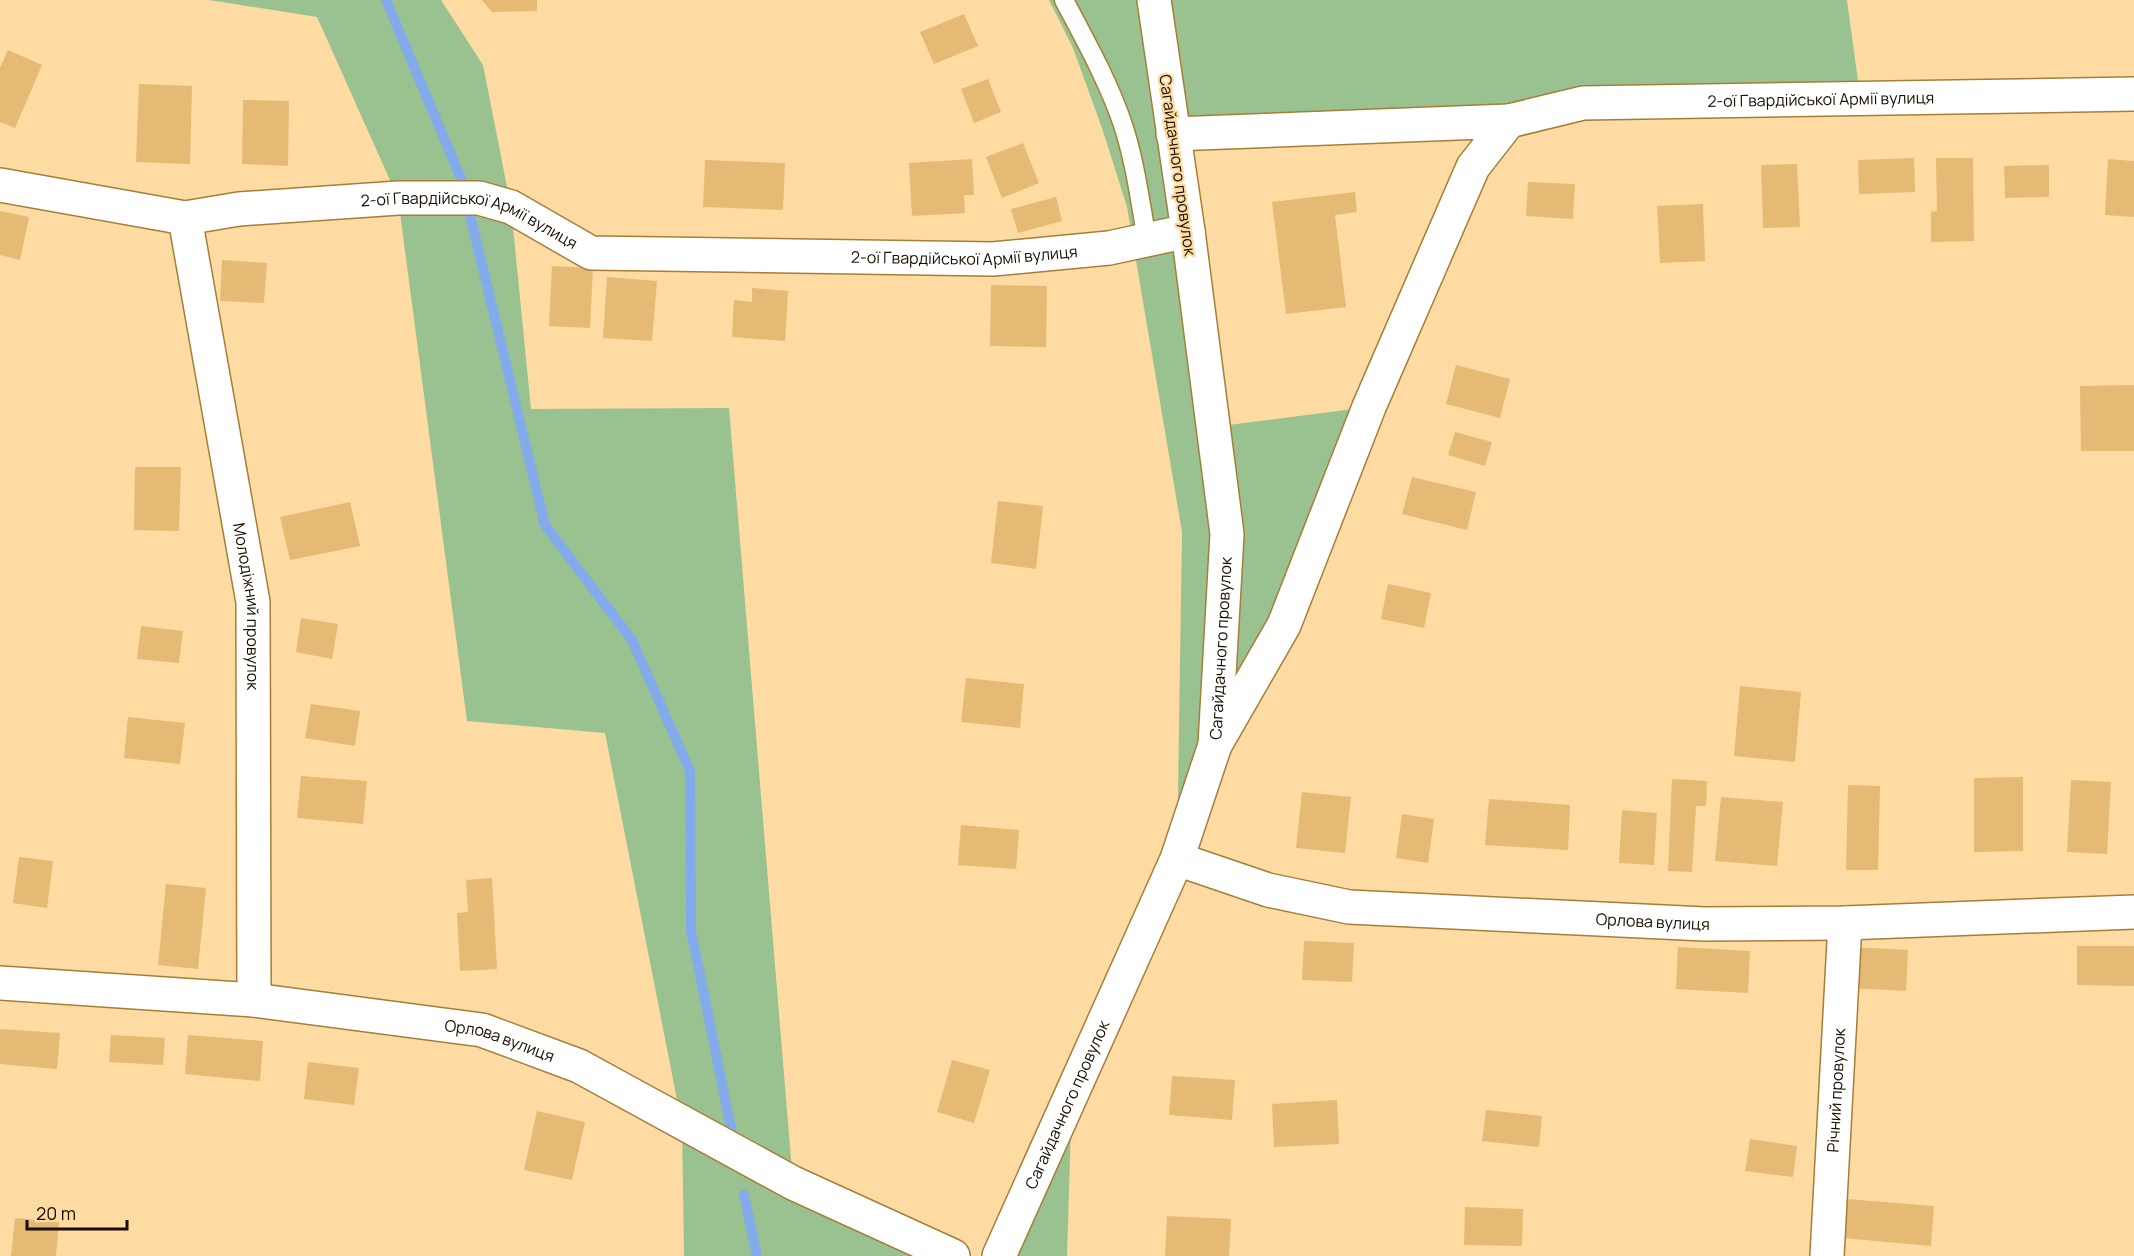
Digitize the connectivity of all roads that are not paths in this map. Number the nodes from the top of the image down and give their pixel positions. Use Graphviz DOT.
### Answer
graph roads {
  1 [pos="1064,0"];
  2 [pos="1155,0"];
  3 [pos="2134,94"];
  4 [pos="1509,121"];
  5 [pos="1173,134"];
  6 [pos="0,185"];
  7 [pos="185,218"];
  8 [pos="1188,231"];
  9 [pos="1147,240"];
  10 [pos="1215,745"];
  11 [pos="1177,859"];
  12 [pos="2134,912"];
  13 [pos="1845,923"];
  14 [pos="0,983"];
  15 [pos="254,1000"];
  16 [pos="953,1256"];
  17 [pos="999,1256"];
  18 [pos="1827,1256"];
  1 -- 9 [label="lane"];
  2 -- 5 [label="street, Сагайдачного провулок"];
  3 -- 4 [label="street, 2-ої Гвардійської Армії вулиця"];
  4 -- 5 [label="street, 2-ої Гвардійської Армії вулиця"];
  4 -- 10 [label="street"];
  5 -- 8 [label="street, Сагайдачного провулок"];
  6 -- 7 [label="street, 2-ої Гвардійської Армії вулиця"];
  7 -- 9 [label="street, 2-ої Гвардійської Армії вулиця"];
  7 -- 15 [label="street, Молодіжний провулок"];
  8 -- 9 [label="street, 2-ої Гвардійської Армії вулиця"];
  8 -- 10 [label="street, Сагайдачного провулок"];
  10 -- 11 [label="street, Сагайдачного провулок"];
  11 -- 13 [label="street, Орлова вулиця"];
  11 -- 17 [label="street, Сагайдачного провулок"];
  12 -- 13 [label="street, Орлова вулиця"];
  13 -- 18 [label="street, Річний провулок"];
  14 -- 15 [label="street, Орлова вулиця"];
  15 -- 16 [label="street, Орлова вулиця"];
}
